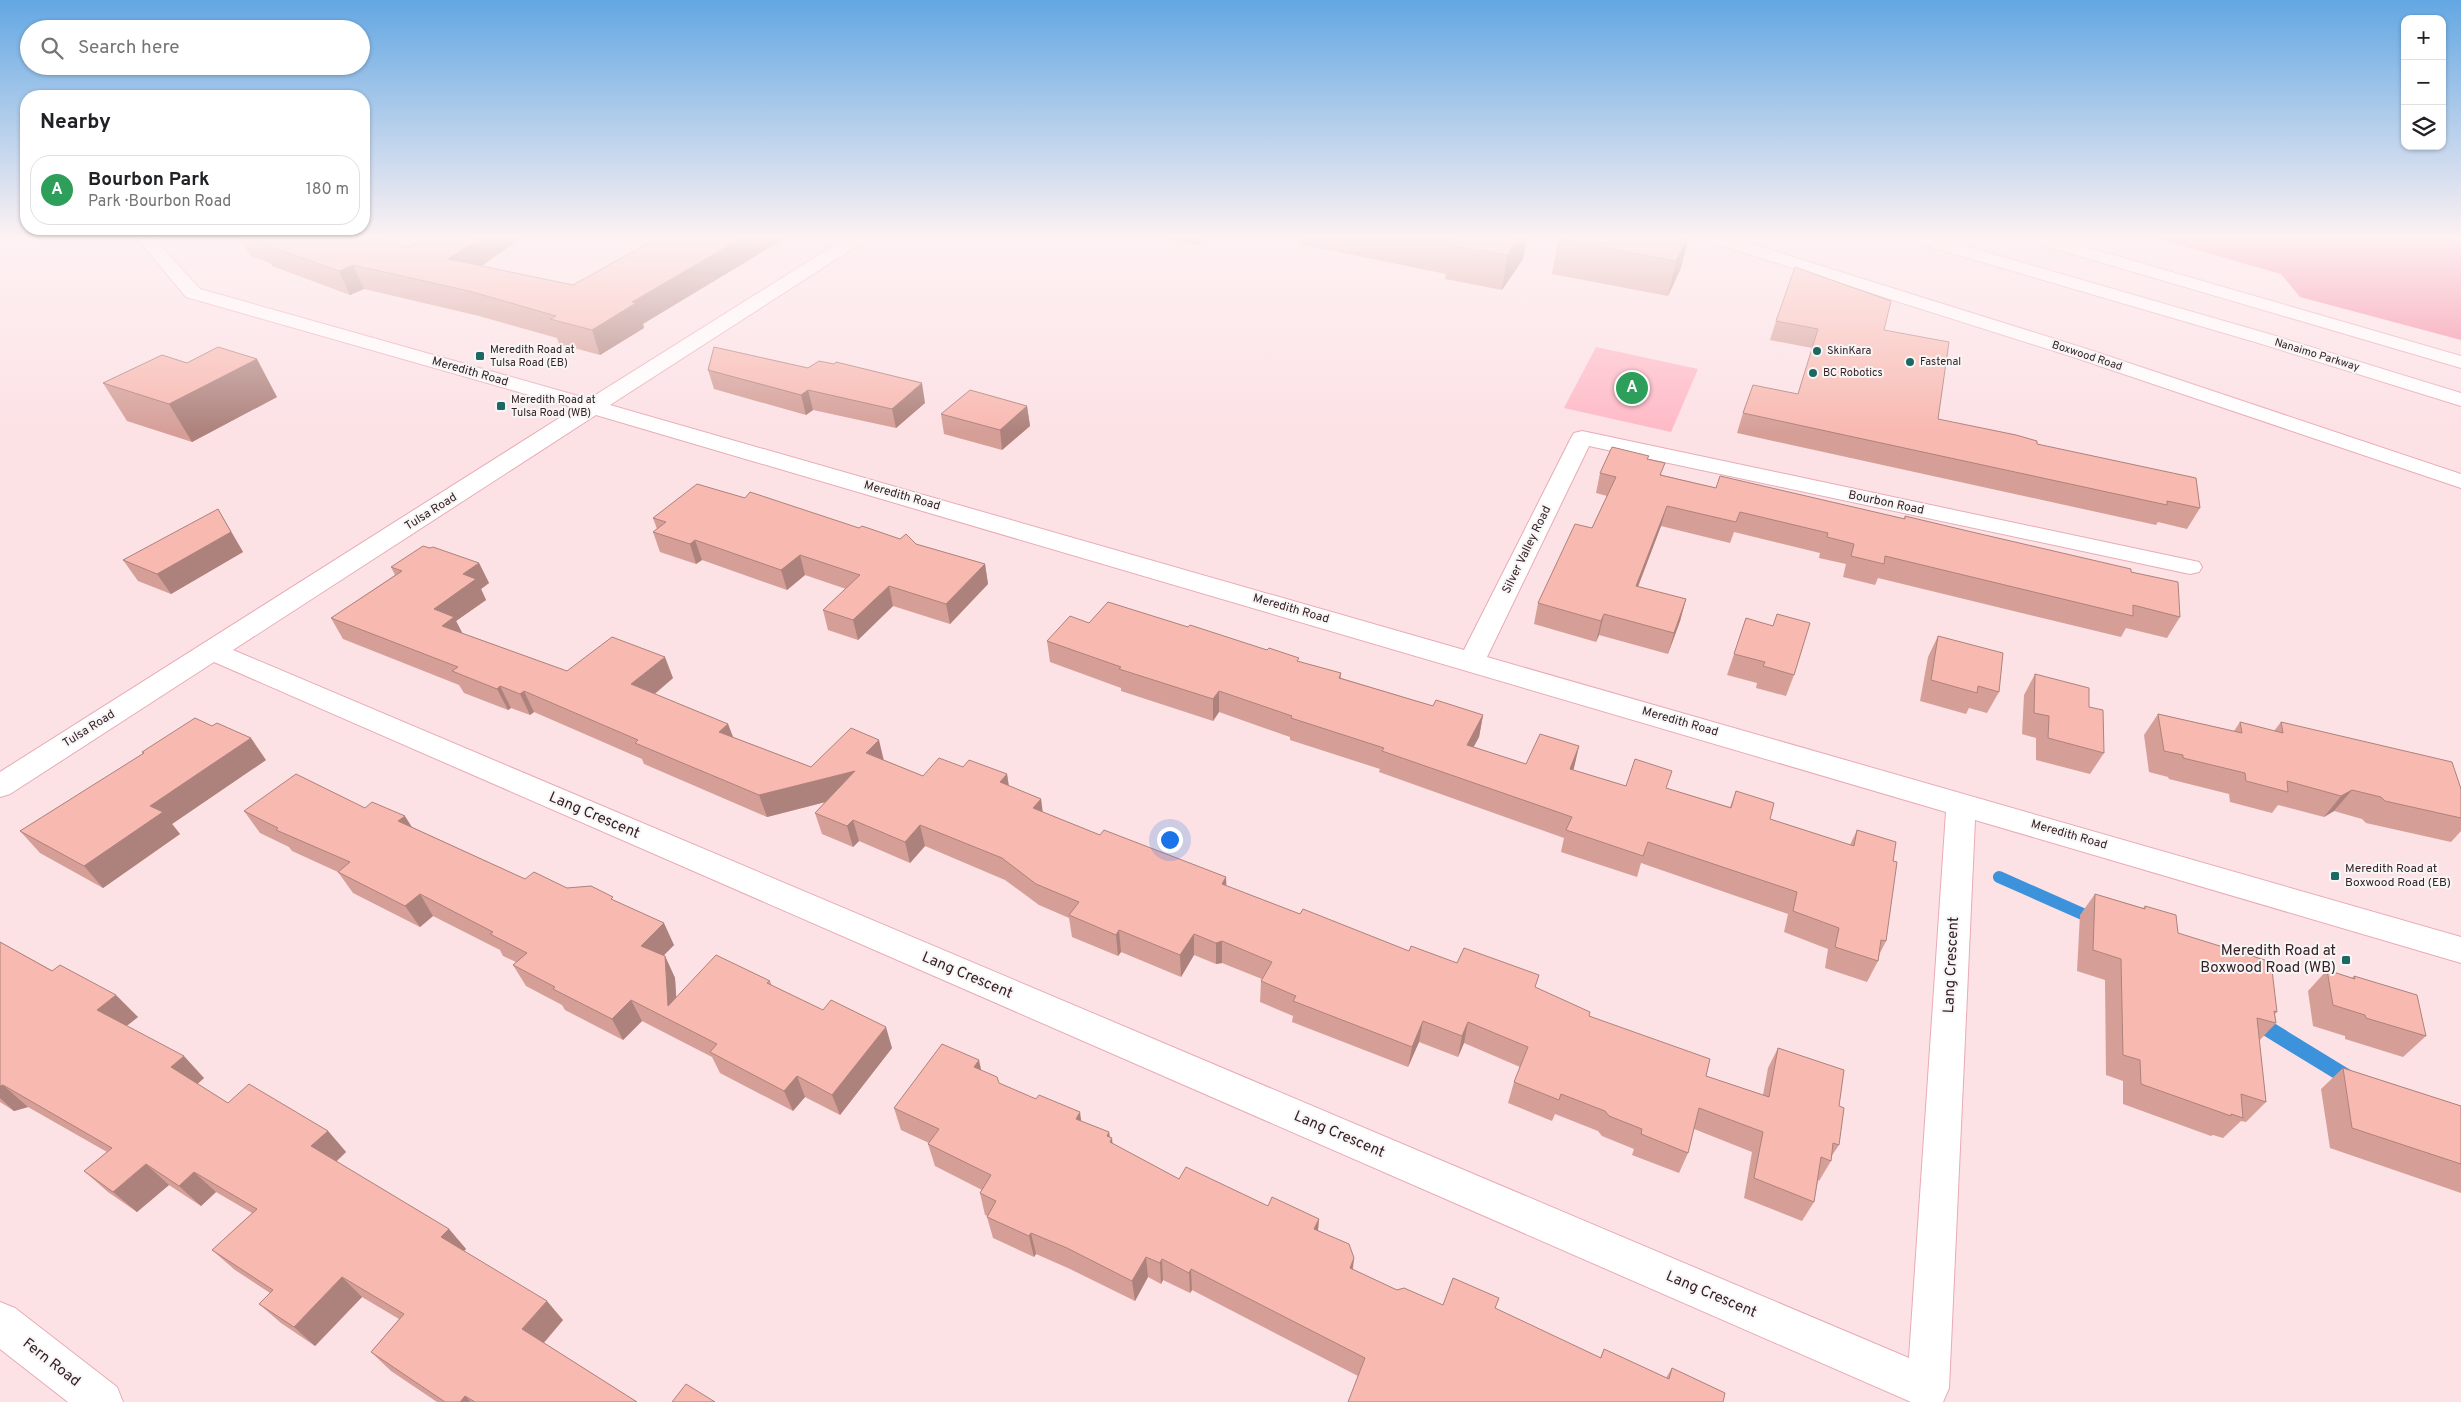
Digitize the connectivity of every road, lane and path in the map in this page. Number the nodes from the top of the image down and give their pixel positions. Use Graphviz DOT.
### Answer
graph roads {
  1 [pos="223,301"];
  2 [pos="758,301"];
  3 [pos="1917,301"];
  4 [pos="2137,301"];
  5 [pos="2254,301"];
  6 [pos="2461,362"];
  7 [pos="2461,400"];
  8 [pos="594,407"];
  9 [pos="1582,438"];
  10 [pos="2461,481"];
  11 [pos="2190,567"];
  12 [pos="212,651"];
  13 [pos="1471,662"];
  14 [pos="0,786"];
  15 [pos="1961,804"];
  16 [pos="2461,950"];
  17 [pos="0,1323"];
  18 [pos="102,1402"];
  1 -- 8 [label="main road, Meredith Road"];
  2 -- 8 [label="main road, Tulsa Road"];
  3 -- 10 [label="main road, Boxwood Road"];
  4 -- 7 [label="main road, Nanaimo Parkway"];
  5 -- 6 [label="main road"];
  8 -- 12 [label="main road, Tulsa Road"];
  8 -- 13 [label="main road, Meredith Road"];
  9 -- 11 [label="main road, Bourbon Road"];
  9 -- 13 [label="main road, Silver Valley Road"];
  12 -- 14 [label="main road, Tulsa Road"];
  12 -- 15 [label="main road, Lang Crescent"];
  13 -- 15 [label="main road, Meredith Road"];
  15 -- 16 [label="main road, Meredith Road"];
  17 -- 18 [label="main road, Fern Road"];
}
